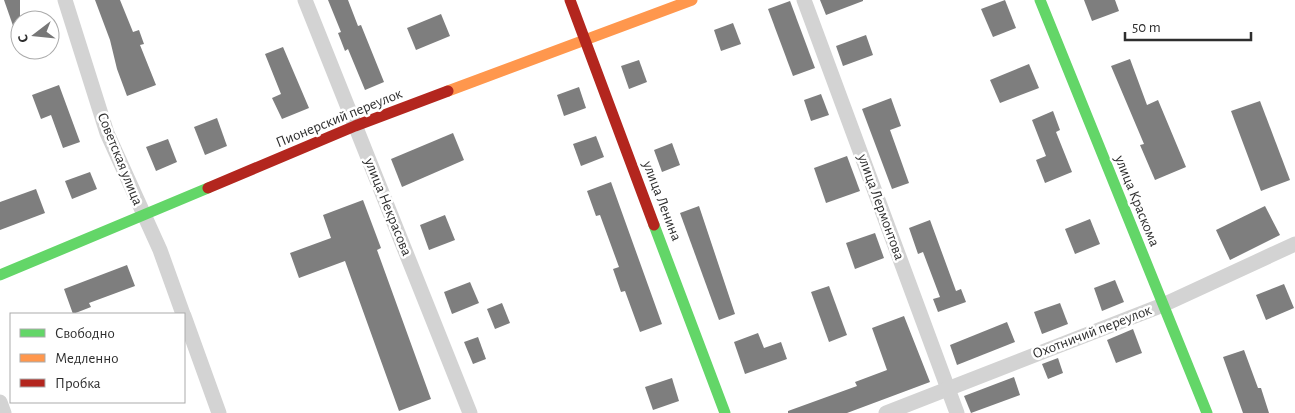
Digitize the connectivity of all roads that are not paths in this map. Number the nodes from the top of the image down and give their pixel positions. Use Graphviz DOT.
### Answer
graph roads {
  1 [pos="65,0"];
  2 [pos="305,0"];
  3 [pos="570,0"];
  4 [pos="692,0"];
  5 [pos="804,0"];
  6 [pos="1040,0"];
  7 [pos="585,41"];
  8 [pos="355,126"];
  9 [pos="143,216"];
  10 [pos="1295,244"];
  11 [pos="0,275"];
  12 [pos="1163,305"];
  13 [pos="183,313"];
  14 [pos="185,318"];
  15 [pos="948,388"];
  16 [pos="0,402"];
  17 [pos="4,413"];
  18 [pos="220,413"];
  19 [pos="470,413"];
  20 [pos="725,413"];
  21 [pos="886,413"];
  22 [pos="957,413"];
  23 [pos="1207,413"];
  1 -- 9 [label="street, Советская улица"];
  2 -- 8 [label="street, улица Некрасова"];
  3 -- 7 [label="street, улица Ленина"];
  4 -- 7 [label="street, Пионерский переулок"];
  5 -- 15 [label="street, улица Лермонтова"];
  6 -- 12 [label="street, улица Краскома"];
  7 -- 8 [label="street, Пионерский переулок"];
  7 -- 20 [label="street, улица Ленина"];
  8 -- 9 [label="street, Пионерский переулок"];
  8 -- 19 [label="street, улица Некрасова"];
  9 -- 11 [label="street, Пионерский переулок"];
  9 -- 13 [label="street, Советская улица"];
  10 -- 12 [label="street, Охотничий переулок"];
  12 -- 15 [label="street, Охотничий переулок"];
  12 -- 23 [label="street, улица Краскома"];
  14 -- 18 [label="street, Советская улица"];
  15 -- 21 [label="street, Охотничий переулок"];
  15 -- 22 [label="street, улица Лермонтова"];
  16 -- 17 [label="street"];
}
